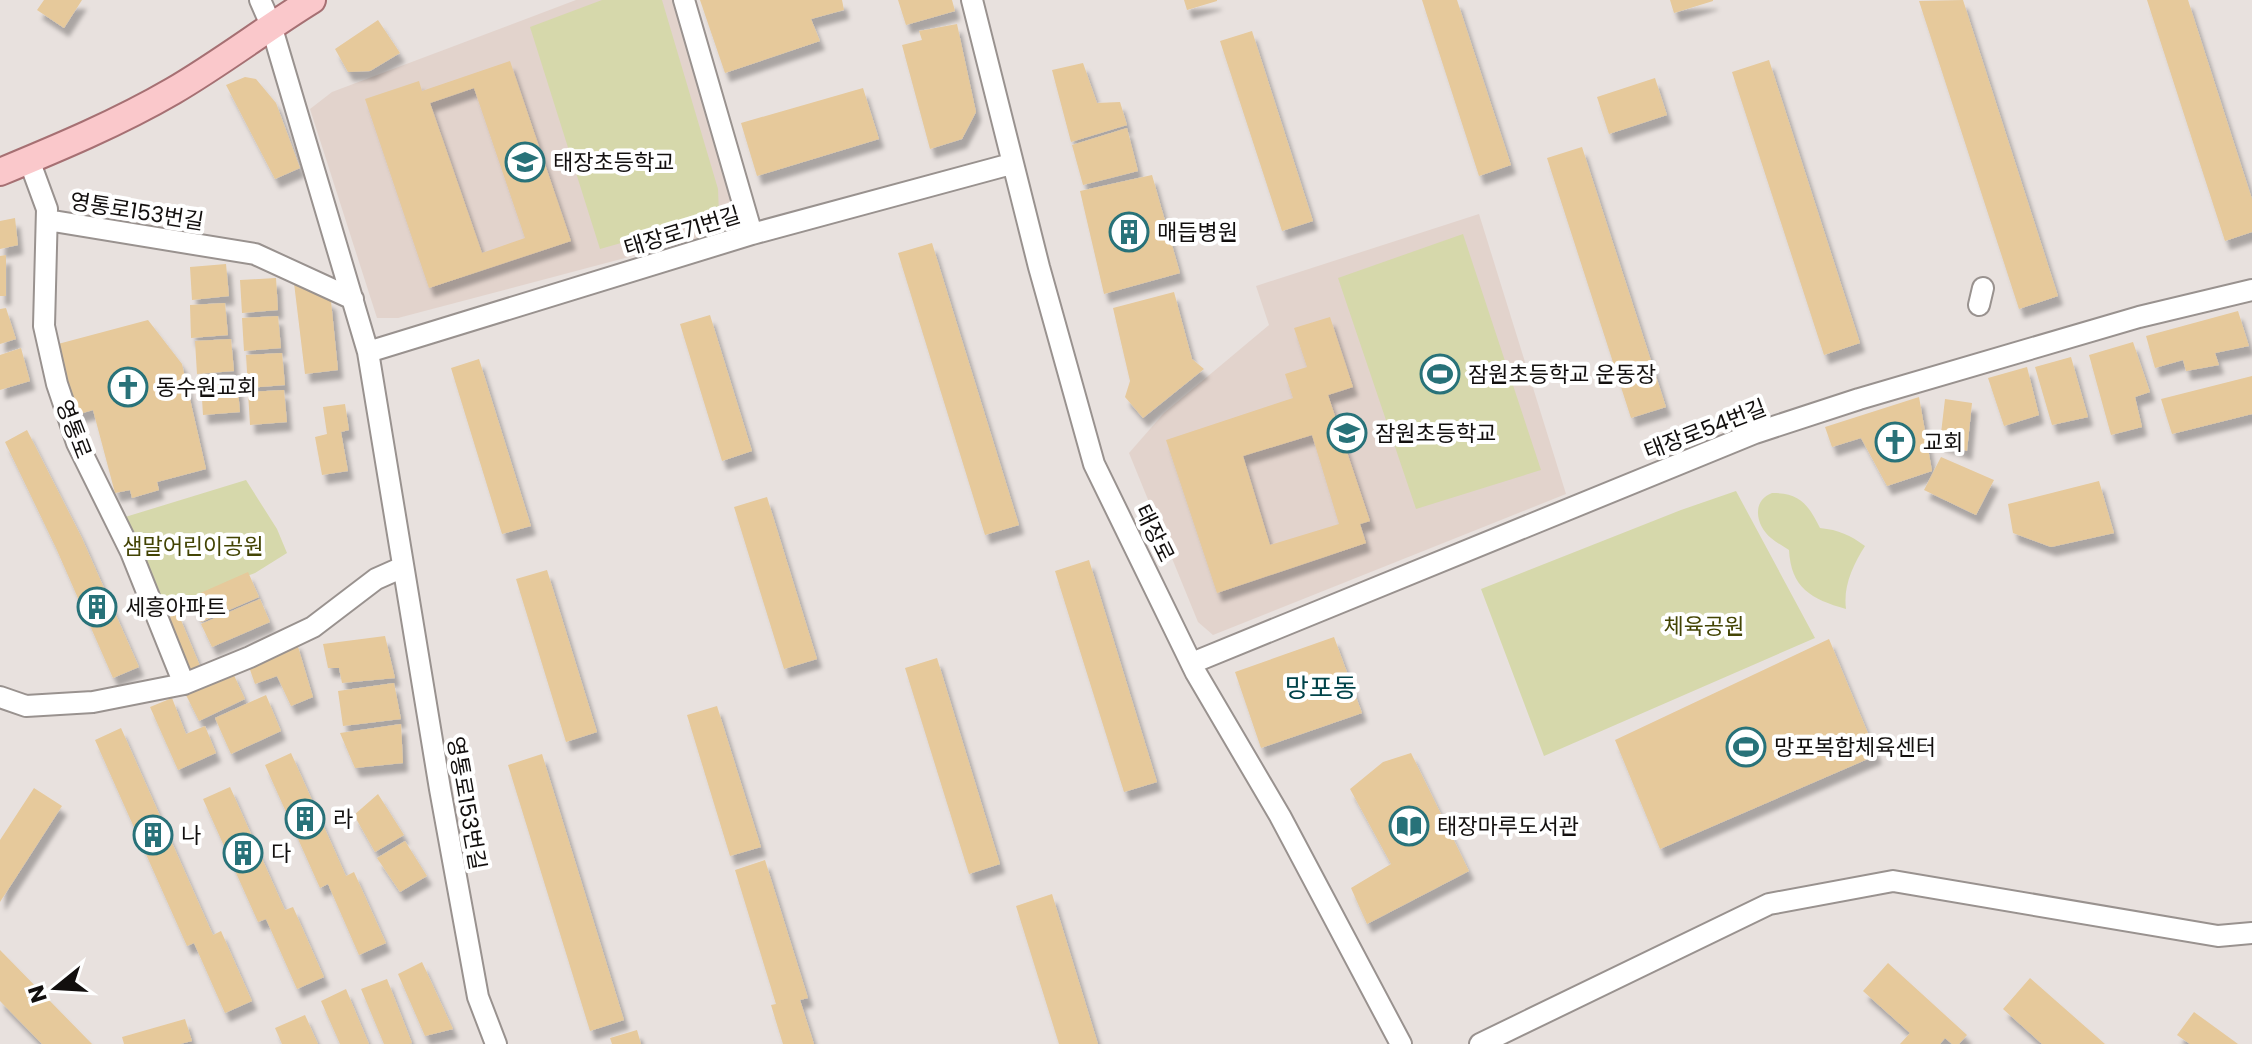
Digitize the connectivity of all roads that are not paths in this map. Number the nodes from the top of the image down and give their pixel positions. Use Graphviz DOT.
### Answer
graph roads {
  1 [pos="260,0"];
  2 [pos="312,0"];
  3 [pos="684,0"];
  4 [pos="972,0"];
  5 [pos="271,25"];
  6 [pos="29,160"];
  7 [pos="1011,164"];
  8 [pos="0,172"];
  9 [pos="47,220"];
  10 [pos="752,234"];
  11 [pos="2252,290"];
  12 [pos="353,299"];
  13 [pos="368,352"];
  14 [pos="403,567"];
  15 [pos="1192,663"];
  16 [pos="184,684"];
  17 [pos="0,697"];
  18 [pos="2252,933"];
  19 [pos="496,1044"];
  20 [pos="1401,1044"];
  21 [pos="1480,1044"];
  1 -- 5 [label="street, 영통로153번길"];
  2 -- 5 [label="main road"];
  3 -- 10 [label="street"];
  4 -- 7 [label="street, 태장로"];
  5 -- 6 [label="main road"];
  5 -- 12 [label="street, 영통로153번길"];
  6 -- 8 [label="main road"];
  6 -- 9 [label="street, 영통로"];
  7 -- 10 [label="street, 태장로71번길"];
  7 -- 15 [label="street, 태장로"];
  9 -- 12 [label="street, 영통로153번길"];
  9 -- 16 [label="street, 영통로"];
  10 -- 13 [label="street, 태장로71번길"];
  11 -- 15 [label="street, 태장로54번길"];
  12 -- 13 [label="street, 영통로153번길"];
  13 -- 14 [label="street, 영통로153번길"];
  14 -- 16 [label="street"];
  14 -- 19 [label="street, 영통로153번길"];
  15 -- 20 [label="street, 태장로"];
  16 -- 17 [label="street"];
  18 -- 21 [label="street"];
}
